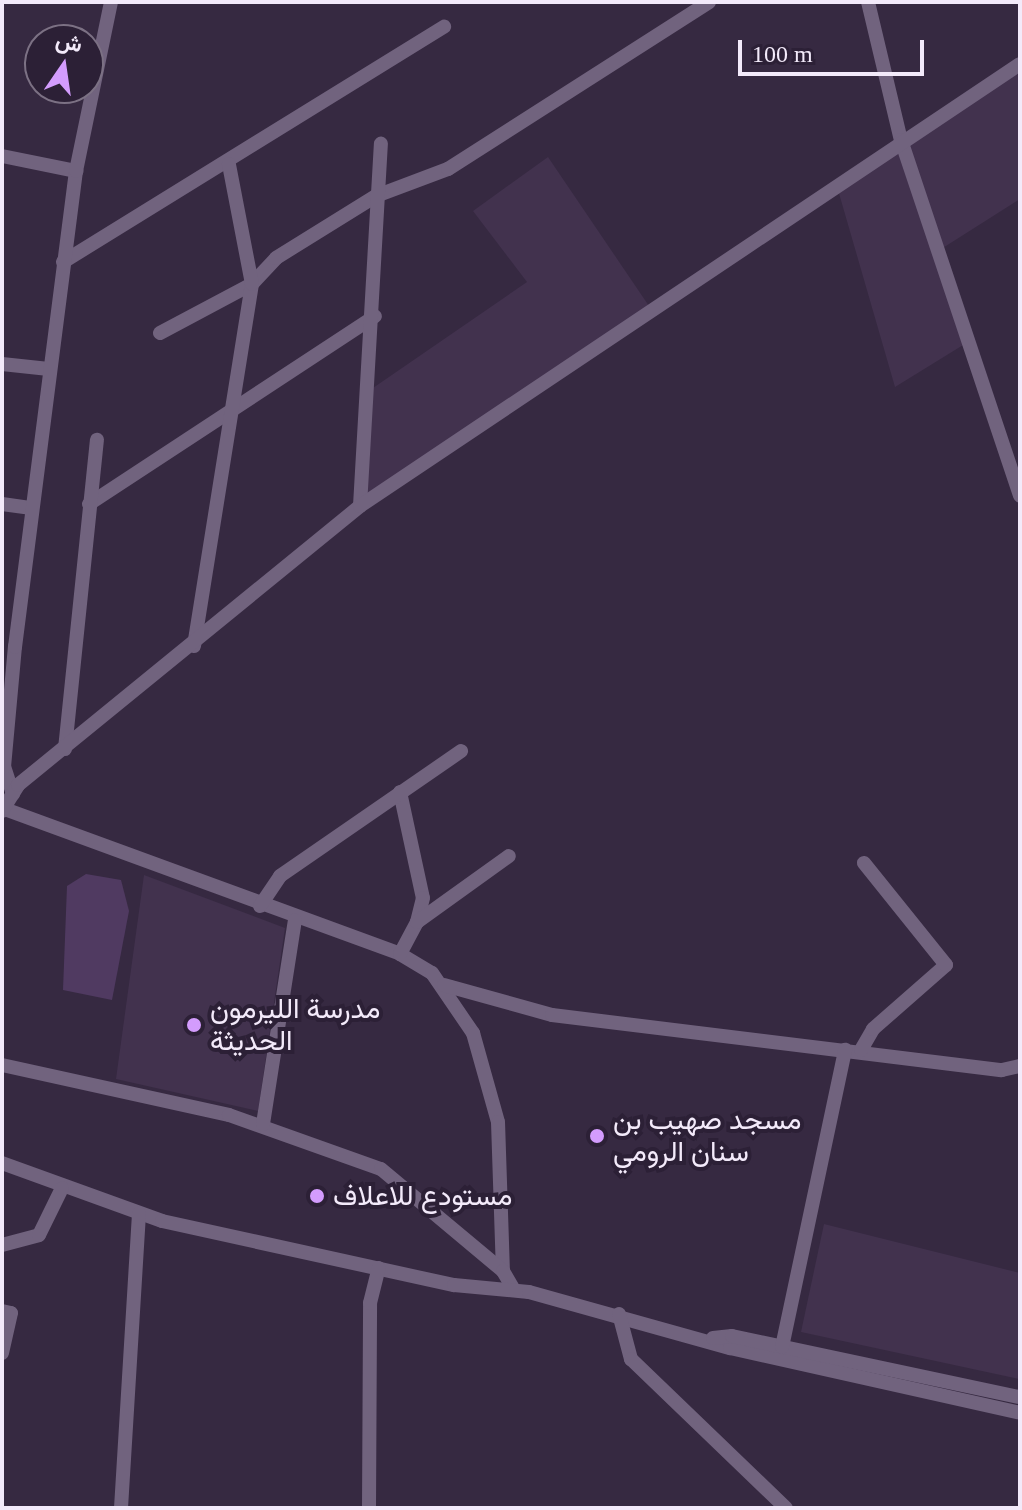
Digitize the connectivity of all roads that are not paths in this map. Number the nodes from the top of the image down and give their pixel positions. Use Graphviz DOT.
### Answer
graph roads {
  1 [pos="111,2"];
  2 [pos="709,2"];
  3 [pos="868,2"];
  4 [pos="444,27"];
  5 [pos="1020,64"];
  6 [pos="901,140"];
  7 [pos="381,144"];
  8 [pos="2,156"];
  9 [pos="229,164"];
  10 [pos="76,171"];
  11 [pos="376,196"];
  12 [pos="63,262"];
  13 [pos="252,284"];
  14 [pos="375,316"];
  15 [pos="160,333"];
  16 [pos="2,364"];
  17 [pos="49,369"];
  18 [pos="230,409"];
  19 [pos="97,440"];
  20 [pos="1020,496"];
  21 [pos="2,504"];
  22 [pos="89,504"];
  23 [pos="360,506"];
  24 [pos="32,508"];
  25 [pos="8,645"];
  26 [pos="194,646"];
  27 [pos="65,749"];
  28 [pos="461,751"];
  29 [pos="400,792"];
  30 [pos="13,794"];
  31 [pos="3,810"];
  32 [pos="509,856"];
  33 [pos="864,863"];
  34 [pos="260,906"];
  35 [pos="295,920"];
  36 [pos="417,922"];
  37 [pos="400,954"];
  38 [pos="443,985"];
  39 [pos="845,1050"];
  40 [pos="861,1050"];
  41 [pos="2,1065"];
  42 [pos="1020,1066"];
  43 [pos="263,1124"];
  44 [pos="2,1163"];
  45 [pos="62,1188"];
  46 [pos="139,1214"];
  47 [pos="2,1245"];
  48 [pos="379,1268"];
  49 [pos="503,1271"];
  50 [pos="514,1290"];
  51 [pos="2,1311"];
  52 [pos="619,1314"];
  53 [pos="713,1338"];
  54 [pos="782,1347"];
  55 [pos="2,1353"];
  56 [pos="1020,1397"];
  57 [pos="1002,1401"];
  58 [pos="1020,1413"];
  59 [pos="121,1508"];
  60 [pos="369,1508"];
  61 [pos="786,1508"];
  1 -- 10 [label="street"];
  2 -- 11 [label="street"];
  3 -- 6 [label="street"];
  4 -- 9 [label="street"];
  5 -- 6 [label="street"];
  6 -- 20 [label="street"];
  6 -- 23 [label="street"];
  7 -- 11 [label="street"];
  8 -- 10 [label="street"];
  9 -- 12 [label="street"];
  9 -- 13 [label="street"];
  10 -- 12 [label="street"];
  11 -- 13 [label="street"];
  11 -- 14 [label="street"];
  12 -- 17 [label="street"];
  13 -- 15 [label="street"];
  13 -- 18 [label="street"];
  14 -- 18 [label="street"];
  14 -- 23 [label="street"];
  16 -- 17 [label="street"];
  17 -- 24 [label="street"];
  18 -- 22 [label="street"];
  18 -- 26 [label="street"];
  19 -- 22 [label="street"];
  21 -- 24 [label="street"];
  22 -- 27 [label="street"];
  23 -- 26 [label="street"];
  24 -- 25 [label="street"];
  25 -- 30 [label="street"];
  26 -- 27 [label="street"];
  27 -- 30 [label="street"];
  28 -- 29 [label="street"];
  29 -- 34 [label="street"];
  29 -- 36 [label="street"];
  30 -- 31 [label="street"];
  31 -- 34 [label="street"];
  32 -- 36 [label="street"];
  33 -- 40 [label="street"];
  34 -- 35 [label="street"];
  35 -- 37 [label="street"];
  35 -- 43 [label="street"];
  36 -- 37 [label="street"];
  37 -- 38 [label="street"];
  38 -- 39 [label="street"];
  38 -- 49 [label="street"];
  39 -- 40 [label="street"];
  39 -- 54 [label="street"];
  40 -- 42 [label="street"];
  41 -- 43 [label="street"];
  43 -- 49 [label="street"];
  44 -- 45 [label="street"];
  45 -- 46 [label="street"];
  45 -- 47 [label="street"];
  46 -- 48 [label="street"];
  46 -- 59 [label="street"];
  48 -- 50 [label="street"];
  48 -- 60 [label="street"];
  49 -- 50 [label="street"];
  50 -- 52 [label="street"];
  51 -- 55 [label="street"];
  52 -- 53 [label="street"];
  52 -- 61 [label="street"];
  53 -- 54 [label="street"];
  53 -- 57 [label="street"];
  54 -- 57 [label="street"];
  56 -- 57 [label="street"];
  57 -- 58 [label="street"];
}
